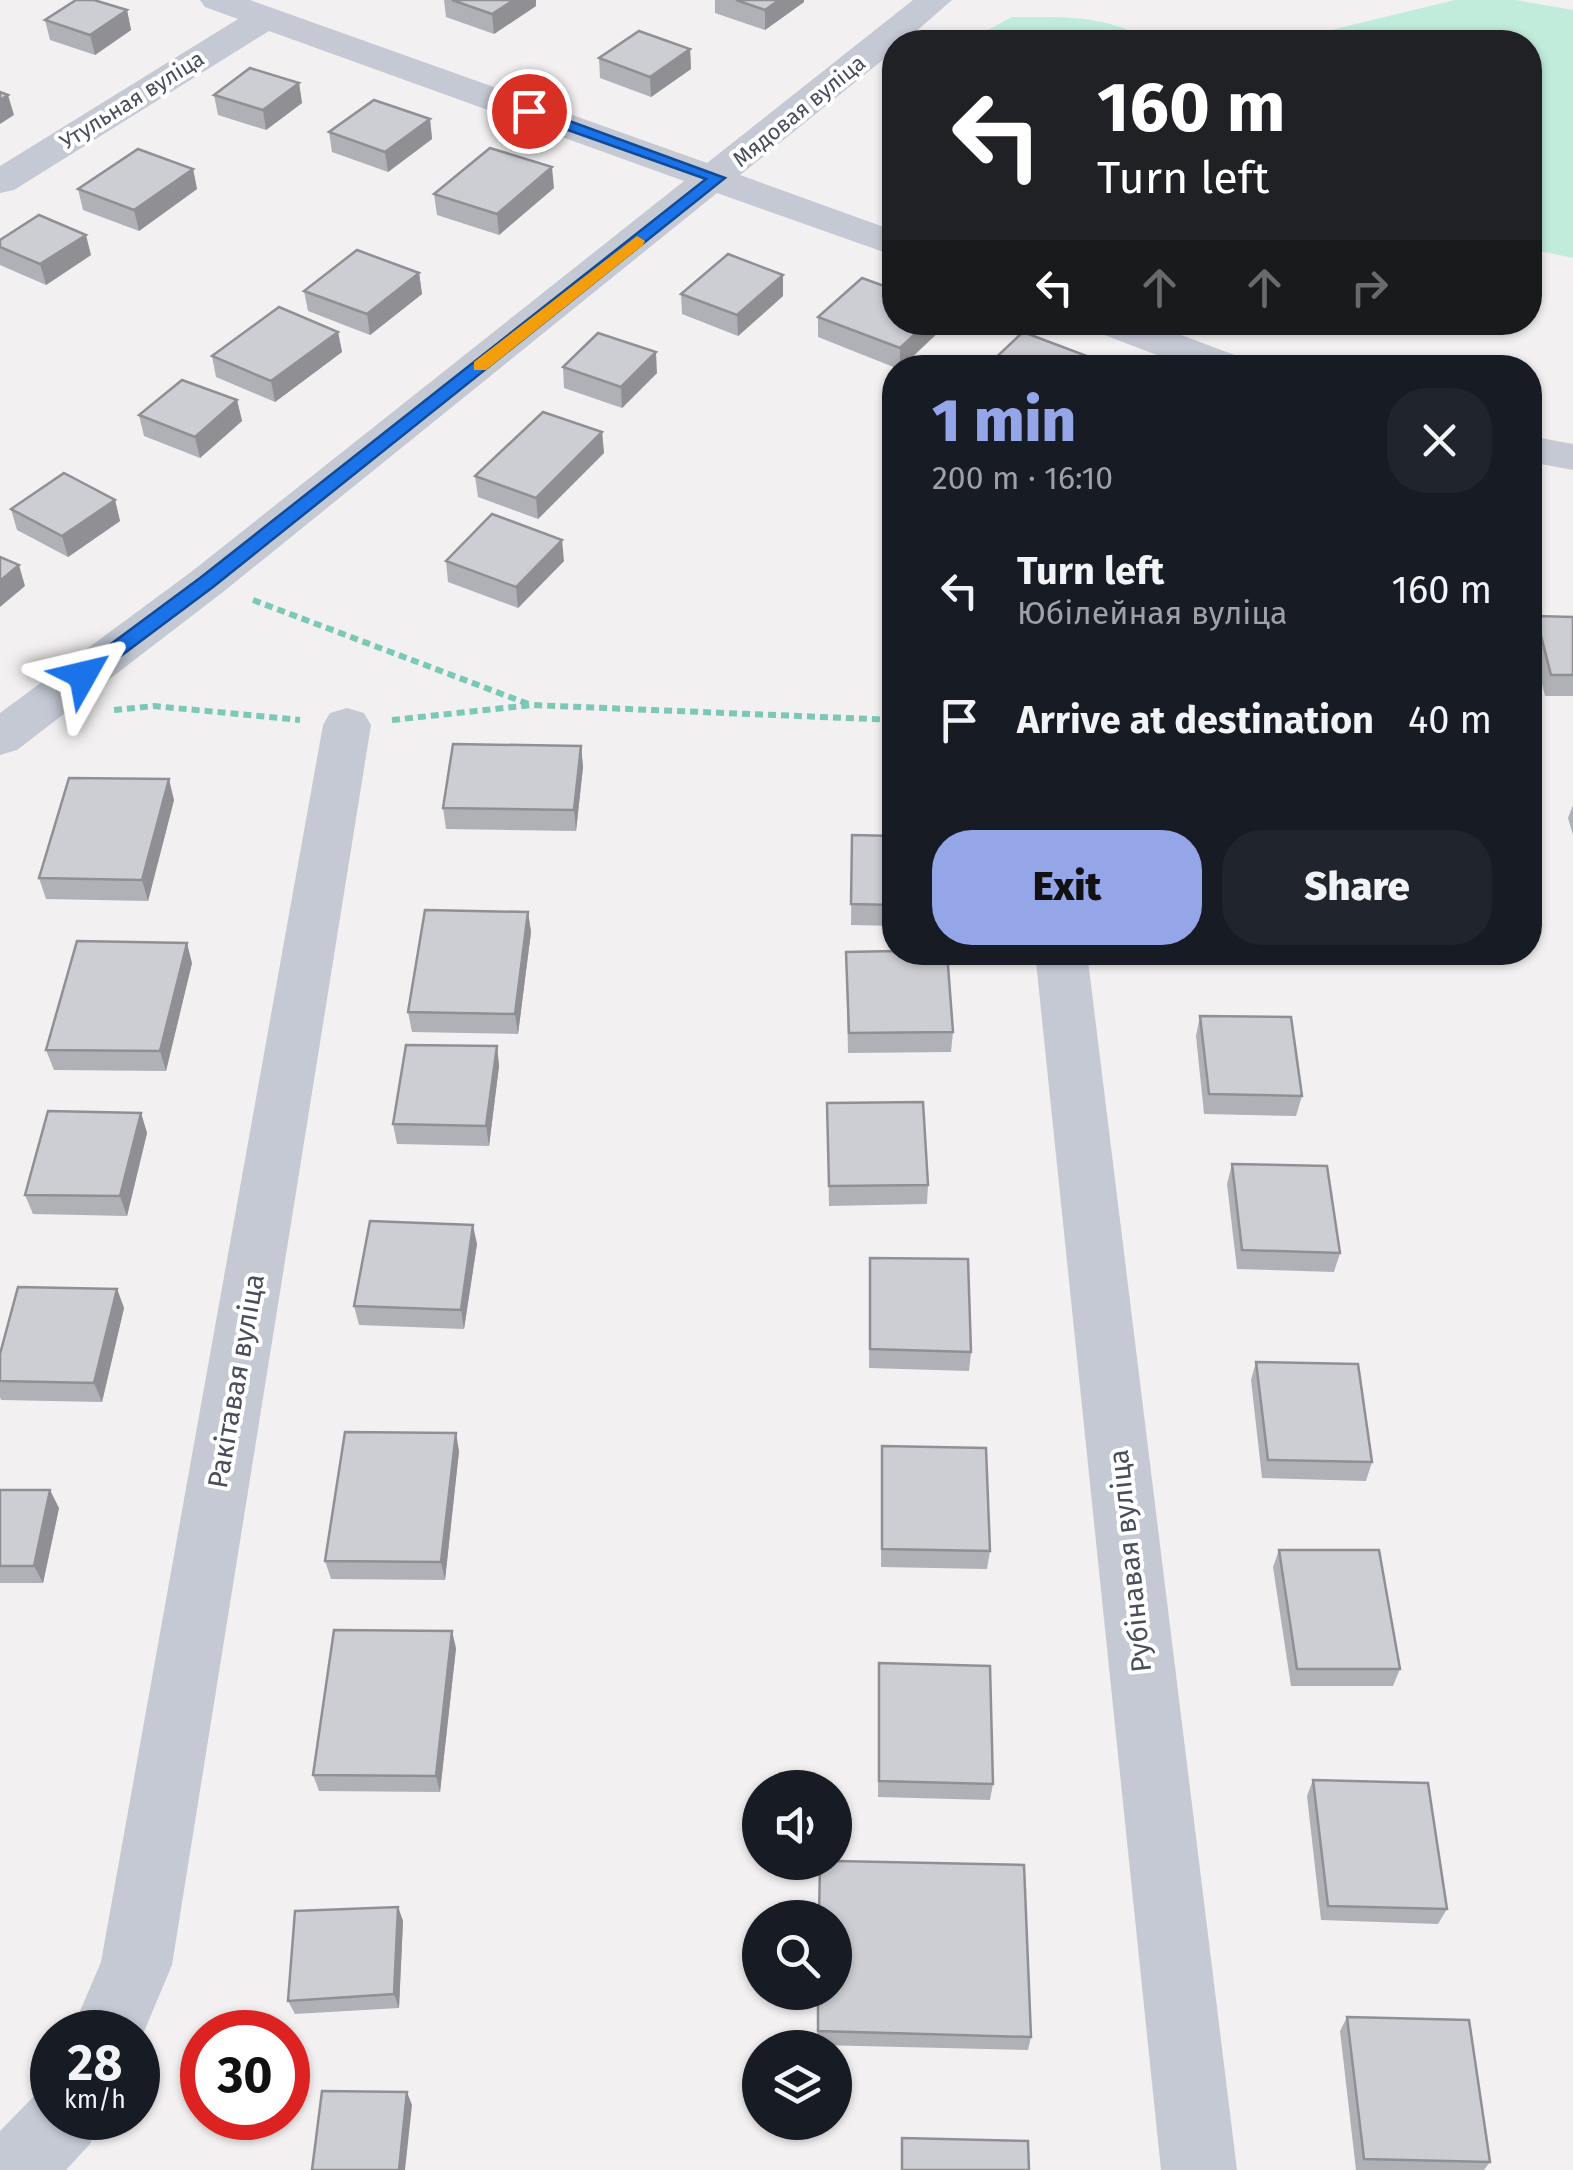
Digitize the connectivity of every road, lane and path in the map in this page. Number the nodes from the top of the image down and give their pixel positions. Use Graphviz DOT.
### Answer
graph roads {
  1 [pos="217,0"];
  2 [pos="935,0"];
  3 [pos="265,18"];
  4 [pos="898,30"];
  5 [pos="882,43"];
  6 [pos="717,178"];
  7 [pos="0,182"];
  8 [pos="882,239"];
  9 [pos="1142,335"];
  10 [pos="1196,355"];
  11 [pos="1542,451"];
  12 [pos="1573,458"];
  13 [pos="206,582"];
  14 [pos="532,705"];
  15 [pos="882,719"];
  16 [pos="348,725"];
  17 [pos="11,729"];
  18 [pos="1062,965"];
  19 [pos="116,2010"];
  20 [pos="43,2140"];
  21 [pos="14,2170"];
  22 [pos="1199,2170"];
  1 -- 3 [label="street"];
  2 -- 4 [label="street, Мядовая вуліца"];
  3 -- 6 [label="street"];
  3 -- 7 [label="street, Утульная вуліца"];
  5 -- 6 [label="street, Мядовая вуліца"];
  6 -- 8 [label="street"];
  6 -- 13 [label="street, Мядовая вуліца"];
  9 -- 10 [label="street"];
  11 -- 12 [label="street"];
  13 -- 14 [label="path"];
  13 -- 17 [label="street, Мядовая вуліца"];
  14 -- 15 [label="path"];
  14 -- 16 [label="path"];
  16 -- 17 [label="path"];
  16 -- 19 [label="street, Ракітавая вуліца"];
  18 -- 22 [label="street, Рубінавая вуліца"];
  20 -- 21 [label="street"];
}
